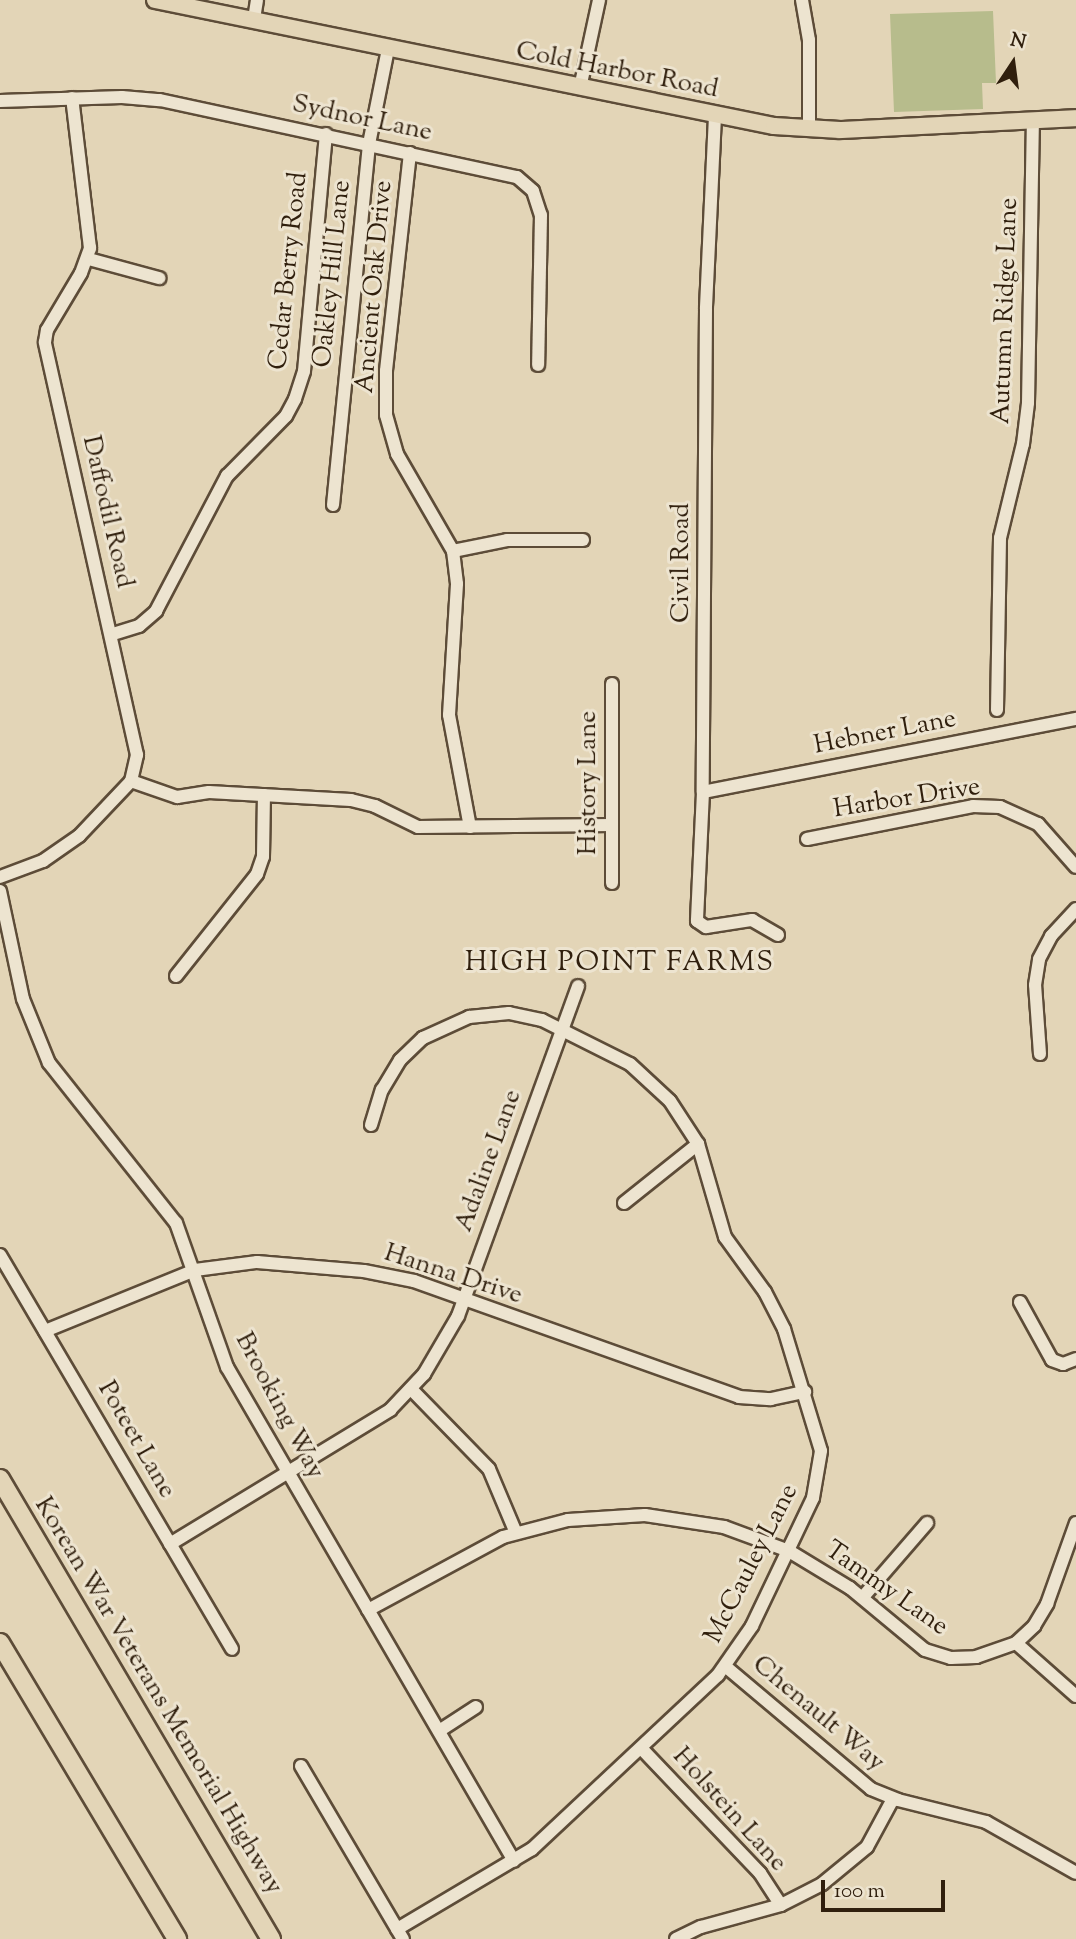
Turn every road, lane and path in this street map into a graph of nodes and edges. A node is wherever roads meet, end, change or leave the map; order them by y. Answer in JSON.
{"nodes":[{"id":1,"x":155,"y":0,"type":"edge"},
{"id":2,"x":257,"y":0,"type":"edge"},
{"id":3,"x":599,"y":0,"type":"edge"},
{"id":4,"x":802,"y":0,"type":"edge"},
{"id":5,"x":254,"y":19,"type":"junction"},
{"id":6,"x":388,"y":50,"type":"junction"},
{"id":7,"x":580,"y":89,"type":"junction"},
{"id":8,"x":72,"y":99,"type":"junction"},
{"id":9,"x":0,"y":101,"type":"edge"},
{"id":10,"x":715,"y":116,"type":"junction"},
{"id":11,"x":1076,"y":118,"type":"edge"},
{"id":12,"x":1032,"y":120,"type":"junction"},
{"id":13,"x":808,"y":130,"type":"junction"},
{"id":14,"x":326,"y":134,"type":"junction"},
{"id":15,"x":369,"y":144,"type":"junction"},
{"id":16,"x":410,"y":153,"type":"junction"},
{"id":17,"x":89,"y":259,"type":"junction"},
{"id":18,"x":159,"y":278,"type":"dead end"},
{"id":19,"x":538,"y":365,"type":"dead end"},
{"id":20,"x":333,"y":505,"type":"dead end"},
{"id":21,"x":583,"y":540,"type":"dead end"},
{"id":22,"x":453,"y":551,"type":"junction"},
{"id":23,"x":113,"y":635,"type":"junction"},
{"id":24,"x":612,"y":684,"type":"dead end"},
{"id":25,"x":997,"y":710,"type":"dead end"},
{"id":26,"x":1076,"y":719,"type":"edge"},
{"id":27,"x":131,"y":781,"type":"junction"},
{"id":28,"x":703,"y":792,"type":"junction"},
{"id":29,"x":264,"y":795,"type":"junction"},
{"id":30,"x":612,"y":825,"type":"junction"},
{"id":31,"x":470,"y":827,"type":"junction"},
{"id":32,"x":807,"y":839,"type":"dead end"},
{"id":33,"x":1076,"y":867,"type":"edge"},
{"id":34,"x":0,"y":877,"type":"edge"},
{"id":35,"x":612,"y":883,"type":"dead end"},
{"id":36,"x":0,"y":891,"type":"edge"},
{"id":37,"x":1076,"y":909,"type":"edge"},
{"id":38,"x":778,"y":935,"type":"dead end"},
{"id":39,"x":176,"y":976,"type":"dead end"},
{"id":40,"x":578,"y":986,"type":"dead end"},
{"id":41,"x":562,"y":1028,"type":"junction"},
{"id":42,"x":1041,"y":1054,"type":"dead end"},
{"id":43,"x":371,"y":1125,"type":"dead end"},
{"id":44,"x":698,"y":1144,"type":"junction"},
{"id":45,"x":624,"y":1203,"type":"dead end"},
{"id":46,"x":0,"y":1255,"type":"edge"},
{"id":47,"x":195,"y":1270,"type":"junction"},
{"id":48,"x":464,"y":1299,"type":"junction"},
{"id":49,"x":1020,"y":1302,"type":"dead end"},
{"id":50,"x":45,"y":1331,"type":"junction"},
{"id":51,"x":1076,"y":1359,"type":"edge"},
{"id":52,"x":412,"y":1390,"type":"junction"},
{"id":53,"x":805,"y":1392,"type":"junction"},
{"id":54,"x":288,"y":1472,"type":"junction"},
{"id":55,"x":0,"y":1479,"type":"edge"},
{"id":56,"x":927,"y":1523,"type":"dead end"},
{"id":57,"x":1076,"y":1525,"type":"edge"},
{"id":58,"x":516,"y":1534,"type":"junction"},
{"id":59,"x":170,"y":1544,"type":"junction"},
{"id":60,"x":789,"y":1551,"type":"junction"},
{"id":61,"x":863,"y":1597,"type":"junction"},
{"id":62,"x":368,"y":1611,"type":"junction"},
{"id":63,"x":0,"y":1643,"type":"edge"},
{"id":64,"x":1016,"y":1643,"type":"junction"},
{"id":65,"x":232,"y":1649,"type":"dead end"},
{"id":66,"x":725,"y":1666,"type":"junction"},
{"id":67,"x":1076,"y":1696,"type":"edge"},
{"id":68,"x":476,"y":1707,"type":"dead end"},
{"id":69,"x":439,"y":1731,"type":"junction"},
{"id":70,"x":641,"y":1748,"type":"junction"},
{"id":71,"x":301,"y":1766,"type":"dead end"},
{"id":72,"x":893,"y":1799,"type":"junction"},
{"id":73,"x":514,"y":1861,"type":"junction"},
{"id":74,"x":1076,"y":1873,"type":"edge"},
{"id":75,"x":781,"y":1905,"type":"junction"},
{"id":76,"x":704,"y":1933,"type":"edge"},
{"id":77,"x":400,"y":1934,"type":"edge"},
{"id":78,"x":177,"y":1939,"type":"edge"},
{"id":79,"x":271,"y":1939,"type":"edge"},
{"id":80,"x":676,"y":1939,"type":"edge"}],
"edges":[{"from":1,"to":5,"type":"main road","name":"Cold Harbor Road"},
{"from":2,"to":5,"type":"street"},
{"from":3,"to":7,"type":"street"},
{"from":4,"to":13,"type":"street"},
{"from":5,"to":6,"type":"main road","name":"Cold Harbor Road"},
{"from":6,"to":7,"type":"main road","name":"Cold Harbor Road"},
{"from":6,"to":15,"type":"street","name":"Oakley Hill Lane"},
{"from":7,"to":10,"type":"main road","name":"Cold Harbor Road"},
{"from":8,"to":9,"type":"street","name":"Sydnor Lane"},
{"from":8,"to":14,"type":"street","name":"Sydnor Lane"},
{"from":8,"to":17,"type":"street"},
{"from":10,"to":13,"type":"main road","name":"Cold Harbor Road"},
{"from":10,"to":28,"type":"street","name":"Civil Road"},
{"from":11,"to":12,"type":"main road","name":"Cold Harbor Road"},
{"from":12,"to":13,"type":"main road","name":"Cold Harbor Road"},
{"from":12,"to":25,"type":"street","name":"Autumn Ridge Lane"},
{"from":14,"to":15,"type":"street","name":"Sydnor Lane"},
{"from":14,"to":23,"type":"street","name":"Cedar Berry Road"},
{"from":15,"to":16,"type":"street","name":"Sydnor Lane"},
{"from":15,"to":20,"type":"street","name":"Oakley Hill Lane"},
{"from":16,"to":19,"type":"street","name":"Sydnor Lane"},
{"from":16,"to":22,"type":"street","name":"Ancient Oak Drive"},
{"from":17,"to":18,"type":"street"},
{"from":17,"to":23,"type":"street","name":"Daffodil Road"},
{"from":21,"to":22,"type":"street"},
{"from":22,"to":31,"type":"street","name":"Ancient Oak Drive"},
{"from":23,"to":27,"type":"street","name":"Daffodil Road"},
{"from":24,"to":30,"type":"street","name":"History Lane"},
{"from":26,"to":28,"type":"street","name":"Hebner Lane"},
{"from":27,"to":29,"type":"street"},
{"from":27,"to":34,"type":"street"},
{"from":28,"to":38,"type":"street","name":"Civil Road"},
{"from":29,"to":31,"type":"street"},
{"from":29,"to":39,"type":"street"},
{"from":30,"to":31,"type":"street"},
{"from":30,"to":35,"type":"street","name":"History Lane"},
{"from":32,"to":33,"type":"street","name":"Harbor Drive"},
{"from":36,"to":47,"type":"street","name":"Brooking Way"},
{"from":37,"to":42,"type":"street"},
{"from":40,"to":41,"type":"street","name":"Adaline Lane"},
{"from":41,"to":43,"type":"street","name":"McCauley Lane"},
{"from":41,"to":44,"type":"street","name":"McCauley Lane"},
{"from":41,"to":48,"type":"street","name":"Adaline Lane"},
{"from":44,"to":45,"type":"street"},
{"from":44,"to":53,"type":"street","name":"McCauley Lane"},
{"from":46,"to":50,"type":"street","name":"Poteet Lane"},
{"from":47,"to":48,"type":"street","name":"Hanna Drive"},
{"from":47,"to":50,"type":"street","name":"Hanna Drive"},
{"from":47,"to":54,"type":"street","name":"Brooking Way"},
{"from":48,"to":52,"type":"street","name":"Adaline Lane"},
{"from":48,"to":53,"type":"street","name":"Hanna Drive"},
{"from":49,"to":51,"type":"street"},
{"from":50,"to":59,"type":"street","name":"Poteet Lane"},
{"from":52,"to":54,"type":"street","name":"Adaline Lane"},
{"from":52,"to":58,"type":"street"},
{"from":53,"to":60,"type":"street","name":"McCauley Lane"},
{"from":54,"to":59,"type":"street","name":"Adaline Lane"},
{"from":54,"to":62,"type":"street","name":"Brooking Way"},
{"from":55,"to":79,"type":"highway","name":"Korean War Veterans Memorial Highway"},
{"from":56,"to":61,"type":"street"},
{"from":57,"to":64,"type":"street","name":"Tammy Lane"},
{"from":58,"to":60,"type":"street","name":"Tammy Lane"},
{"from":58,"to":62,"type":"street","name":"Tammy Lane"},
{"from":59,"to":65,"type":"street","name":"Poteet Lane"},
{"from":60,"to":61,"type":"street","name":"Tammy Lane"},
{"from":60,"to":66,"type":"street","name":"McCauley Lane"},
{"from":61,"to":64,"type":"street","name":"Tammy Lane"},
{"from":62,"to":69,"type":"street","name":"Brooking Way"},
{"from":63,"to":78,"type":"highway"},
{"from":64,"to":67,"type":"street"},
{"from":66,"to":70,"type":"street","name":"McCauley Lane"},
{"from":66,"to":72,"type":"street","name":"Chenault Way"},
{"from":68,"to":69,"type":"street"},
{"from":69,"to":73,"type":"street","name":"Brooking Way"},
{"from":70,"to":73,"type":"street","name":"McCauley Lane"},
{"from":70,"to":75,"type":"street","name":"Holstein Lane"},
{"from":71,"to":77,"type":"street"},
{"from":72,"to":74,"type":"street","name":"Chenault Way"},
{"from":72,"to":75,"type":"street"},
{"from":73,"to":77,"type":"street","name":"McCauley Lane"},
{"from":75,"to":76,"type":"street"},
{"from":76,"to":80,"type":"street"}]}
